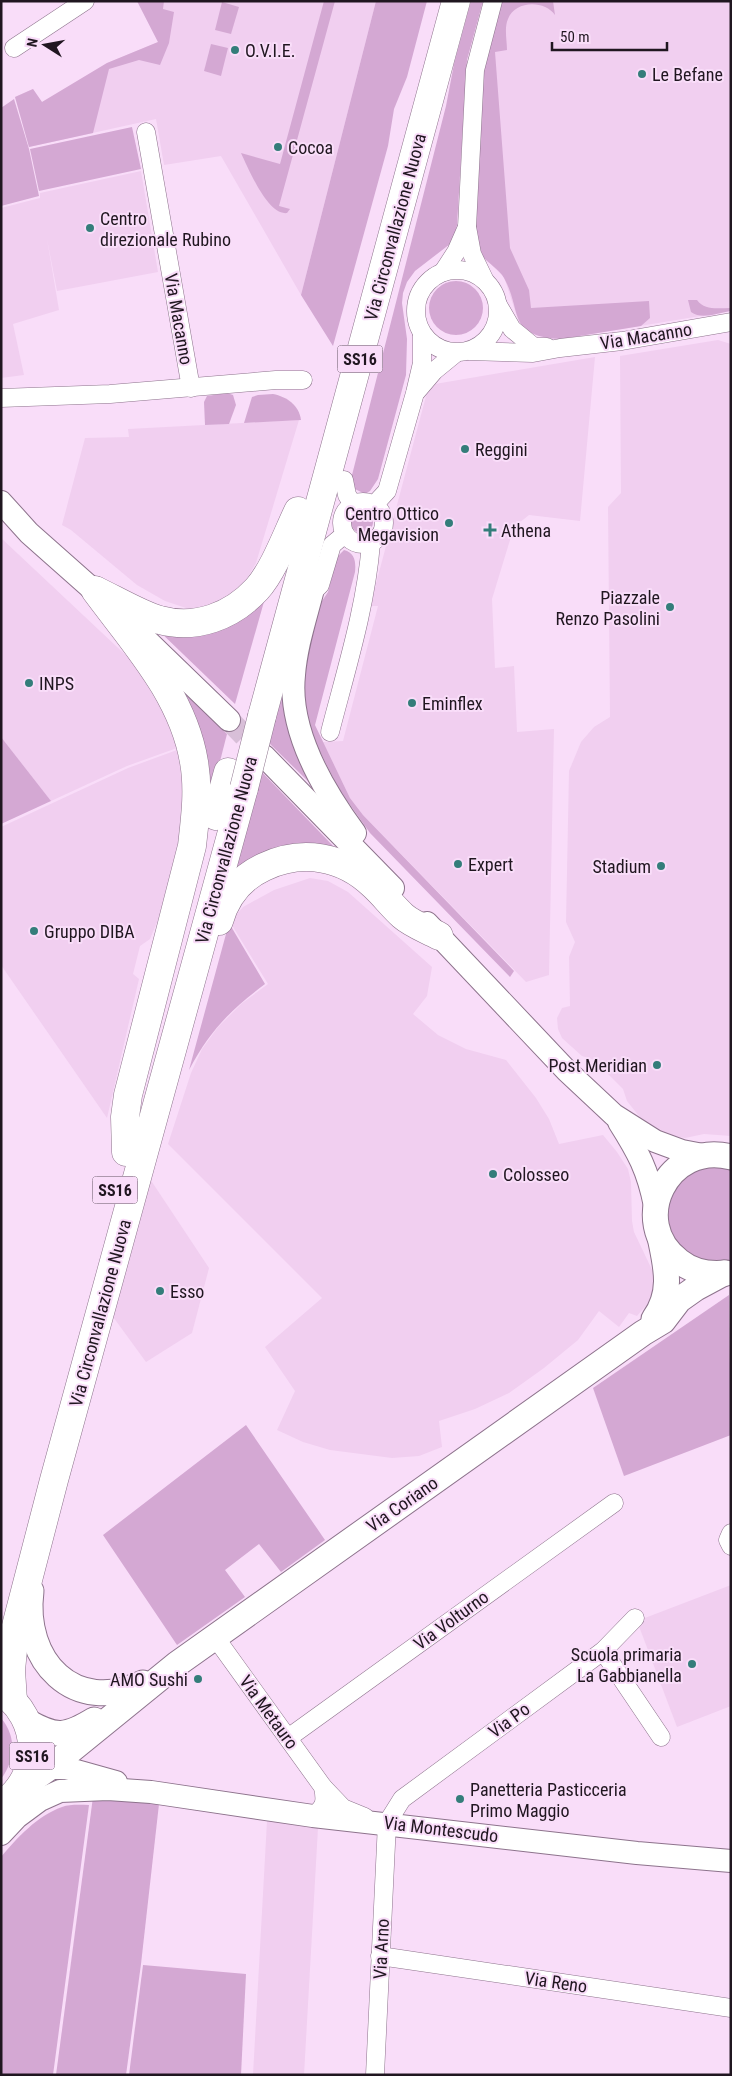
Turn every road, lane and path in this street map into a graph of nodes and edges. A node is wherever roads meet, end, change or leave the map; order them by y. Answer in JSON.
{"nodes":[{"id":1,"x":85,"y":1,"type":"edge"},
{"id":2,"x":437,"y":1,"type":"edge"},
{"id":3,"x":456,"y":1,"type":"edge"},
{"id":4,"x":493,"y":1,"type":"edge"},
{"id":5,"x":14,"y":48,"type":"dead end"},
{"id":6,"x":422,"y":129,"type":"junction"},
{"id":7,"x":146,"y":132,"type":"dead end"},
{"id":8,"x":466,"y":227,"type":"junction"},
{"id":9,"x":443,"y":272,"type":"junction"},
{"id":10,"x":484,"y":279,"type":"junction"},
{"id":11,"x":498,"y":305,"type":"junction"},
{"id":12,"x":731,"y":322,"type":"edge"},
{"id":13,"x":422,"y":334,"type":"junction"},
{"id":14,"x":560,"y":348,"type":"junction"},
{"id":15,"x":463,"y":352,"type":"junction"},
{"id":16,"x":303,"y":380,"type":"dead end"},
{"id":17,"x":192,"y":388,"type":"junction"},
{"id":18,"x":415,"y":393,"type":"junction"},
{"id":19,"x":1,"y":398,"type":"edge"},
{"id":20,"x":349,"y":493,"type":"junction"},
{"id":21,"x":1,"y":502,"type":"edge"},
{"id":22,"x":374,"y":505,"type":"junction"},
{"id":23,"x":298,"y":511,"type":"junction"},
{"id":24,"x":1,"y":515,"type":"edge"},
{"id":25,"x":29,"y":533,"type":"junction"},
{"id":26,"x":345,"y":534,"type":"junction"},
{"id":27,"x":371,"y":543,"type":"junction"},
{"id":28,"x":95,"y":590,"type":"junction"},
{"id":29,"x":312,"y":593,"type":"junction"},
{"id":30,"x":246,"y":714,"type":"junction"},
{"id":31,"x":330,"y":732,"type":"dead end"},
{"id":32,"x":264,"y":756,"type":"tunnel mouth"},
{"id":33,"x":402,"y":896,"type":"junction"},
{"id":34,"x":439,"y":936,"type":"junction"},
{"id":35,"x":614,"y":1115,"type":"junction"},
{"id":36,"x":137,"y":1145,"type":"junction"},
{"id":37,"x":703,"y":1155,"type":"junction"},
{"id":38,"x":731,"y":1157,"type":"edge"},
{"id":39,"x":655,"y":1206,"type":"junction"},
{"id":40,"x":660,"y":1240,"type":"junction"},
{"id":41,"x":727,"y":1272,"type":"edge"},
{"id":42,"x":643,"y":1333,"type":"junction"},
{"id":43,"x":614,"y":1503,"type":"dead end"},
{"id":44,"x":731,"y":1533,"type":"edge"},
{"id":45,"x":39,"y":1536,"type":"junction"},
{"id":46,"x":731,"y":1546,"type":"edge"},
{"id":47,"x":1,"y":1609,"type":"edge"},
{"id":48,"x":634,"y":1618,"type":"dead end"},
{"id":49,"x":215,"y":1637,"type":"junction"},
{"id":50,"x":603,"y":1651,"type":"junction"},
{"id":51,"x":162,"y":1676,"type":"junction"},
{"id":52,"x":139,"y":1693,"type":"junction"},
{"id":53,"x":14,"y":1705,"type":"edge"},
{"id":54,"x":661,"y":1737,"type":"dead end"},
{"id":55,"x":288,"y":1738,"type":"junction"},
{"id":56,"x":49,"y":1768,"type":"junction"},
{"id":57,"x":323,"y":1787,"type":"junction"},
{"id":58,"x":151,"y":1792,"type":"junction"},
{"id":59,"x":10,"y":1797,"type":"edge"},
{"id":60,"x":312,"y":1816,"type":"junction"},
{"id":61,"x":387,"y":1823,"type":"junction"},
{"id":62,"x":1,"y":1834,"type":"edge"},
{"id":63,"x":731,"y":1861,"type":"edge"},
{"id":64,"x":380,"y":1956,"type":"junction"},
{"id":65,"x":731,"y":2008,"type":"edge"},
{"id":66,"x":375,"y":2075,"type":"edge"}],
"edges":[{"from":1,"to":5,"type":"street"},
{"from":2,"to":23,"type":"main road","name":"Via Circonvallazione Nuova","number":"SS16"},
{"from":3,"to":6,"type":"main road","name":"Via Circonvallazione Nuova","number":"SS16"},
{"from":4,"to":8,"type":"street"},
{"from":6,"to":20,"type":"main road"},
{"from":6,"to":30,"type":"main road","name":"Via Circonvallazione Nuova","number":"SS16"},
{"from":7,"to":17,"type":"street","name":"Via Macanno"},
{"from":8,"to":9,"type":"street"},
{"from":8,"to":10,"type":"street","name":"Via Macanno"},
{"from":9,"to":10,"type":"street"},
{"from":9,"to":13,"type":"street"},
{"from":10,"to":11,"type":"street","name":"Via Macanno"},
{"from":11,"to":14,"type":"street","name":"Via Macanno"},
{"from":11,"to":15,"type":"street"},
{"from":12,"to":14,"type":"street","name":"Via Macanno"},
{"from":13,"to":15,"type":"street","name":"Via Macanno"},
{"from":13,"to":18,"type":"street"},
{"from":14,"to":15,"type":"street","name":"Via Macanno"},
{"from":15,"to":18,"type":"street"},
{"from":16,"to":17,"type":"street","name":"Via Macanno"},
{"from":17,"to":19,"type":"street","name":"Via Macanno"},
{"from":18,"to":22,"type":"street"},
{"from":20,"to":22,"type":"street"},
{"from":20,"to":26,"type":"street"},
{"from":20,"to":29,"type":"main road"},
{"from":21,"to":25,"type":"street"},
{"from":22,"to":27,"type":"street"},
{"from":23,"to":28,"type":"main road"},
{"from":23,"to":30,"type":"main road","name":"Via Circonvallazione Nuova","number":"SS16"},
{"from":24,"to":25,"type":"street"},
{"from":25,"to":28,"type":"street"},
{"from":26,"to":27,"type":"street"},
{"from":26,"to":29,"type":"street"},
{"from":27,"to":31,"type":"street"},
{"from":28,"to":30,"type":"street"},
{"from":28,"to":36,"type":"main road"},
{"from":29,"to":33,"type":"street"},
{"from":30,"to":36,"type":"main road","name":"Via Circonvallazione Nuova","number":"SS16","bridge":true},
{"from":32,"to":33,"type":"street"},
{"from":33,"to":34,"type":"street"},
{"from":34,"to":35,"type":"street"},
{"from":34,"to":36,"type":"main road"},
{"from":35,"to":37,"type":"street"},
{"from":35,"to":39,"type":"street"},
{"from":36,"to":45,"type":"main road","name":"Via Circonvallazione Nuova","number":"SS16"},
{"from":36,"to":47,"type":"main road","name":"Via Circonvallazione Nuova","number":"SS16"},
{"from":37,"to":38,"type":"main road"},
{"from":37,"to":39,"type":"main road"},
{"from":39,"to":40,"type":"main road","name":"Via Coriano"},
{"from":40,"to":41,"type":"main road"},
{"from":40,"to":42,"type":"main road","name":"Via Coriano"},
{"from":41,"to":42,"type":"main road","name":"Via Coriano"},
{"from":42,"to":49,"type":"main road","name":"Via Coriano"},
{"from":43,"to":55,"type":"street","name":"Via Volturno"},
{"from":44,"to":46,"type":"street"},
{"from":45,"to":51,"type":"main road","name":"Via Coriano"},
{"from":45,"to":53,"type":"main road","name":"Via Circonvallazione Nuova","number":"SS16"},
{"from":48,"to":50,"type":"street","name":"Via Po"},
{"from":49,"to":51,"type":"main road","name":"Via Coriano"},
{"from":49,"to":55,"type":"street","name":"Via Metauro"},
{"from":50,"to":54,"type":"street"},
{"from":50,"to":61,"type":"street","name":"Via Po"},
{"from":51,"to":52,"type":"main road","name":"Via Coriano"},
{"from":52,"to":53,"type":"main road","name":"Via Coriano"},
{"from":52,"to":56,"type":"main road","name":"Via Coriano"},
{"from":53,"to":59,"type":"main road","name":"Via Circonvallazione Nuova","number":"SS16"},
{"from":55,"to":57,"type":"street","name":"Via Metauro"},
{"from":56,"to":58,"type":"street","name":"Via Montescudo"},
{"from":56,"to":59,"type":"main road","name":"Via Coriano"},
{"from":57,"to":60,"type":"street"},
{"from":57,"to":61,"type":"street","name":"Via Metauro"},
{"from":58,"to":60,"type":"street","name":"Via Montescudo"},
{"from":58,"to":62,"type":"street","name":"Via Montescudo"},
{"from":60,"to":61,"type":"street","name":"Via Montescudo"},
{"from":61,"to":63,"type":"street","name":"Via Montescudo"},
{"from":61,"to":64,"type":"street","name":"Via Arno"},
{"from":64,"to":65,"type":"street","name":"Via Reno"},
{"from":64,"to":66,"type":"street","name":"Via Arno"}]}
